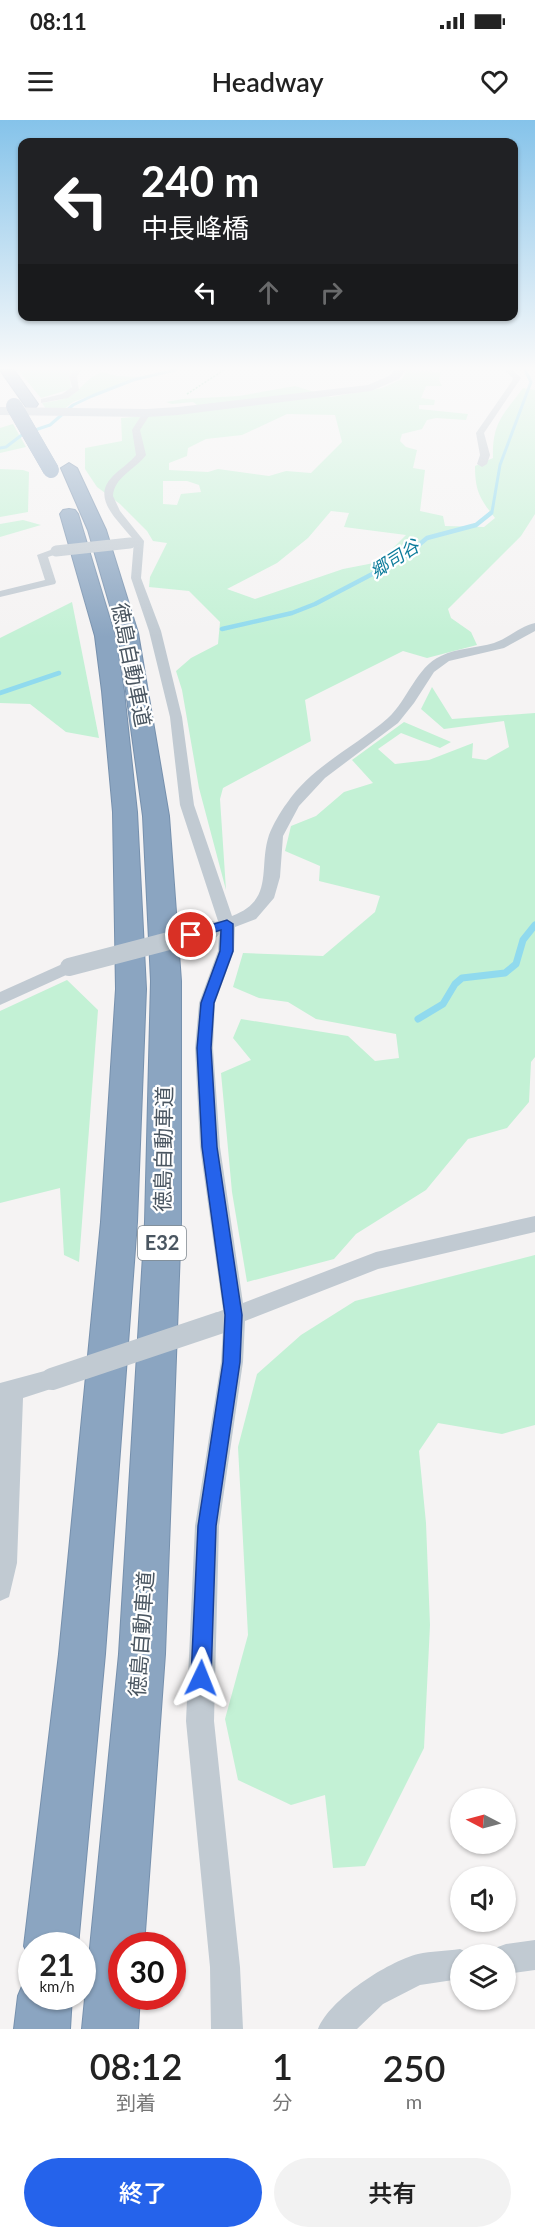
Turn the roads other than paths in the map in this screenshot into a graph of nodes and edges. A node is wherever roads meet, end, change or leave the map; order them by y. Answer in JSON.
{"nodes":[{"id":1,"x":57,"y":459,"type":"edge"},
{"id":2,"x":139,"y":459,"type":"edge"},
{"id":3,"x":484,"y":459,"type":"edge"},
{"id":4,"x":482,"y":464,"type":"dead end"},
{"id":5,"x":61,"y":465,"type":"junction"},
{"id":6,"x":134,"y":542,"type":"junction"},
{"id":7,"x":0,"y":594,"type":"edge"},
{"id":8,"x":535,"y":626,"type":"edge"},
{"id":9,"x":219,"y":927,"type":"junction"},
{"id":10,"x":0,"y":999,"type":"edge"},
{"id":11,"x":535,"y":1224,"type":"edge"},
{"id":12,"x":226,"y":1319,"type":"junction"},
{"id":13,"x":6,"y":1392,"type":"edge"},
{"id":14,"x":0,"y":1588,"type":"edge"},
{"id":15,"x":52,"y":1932,"type":"edge"},
{"id":16,"x":535,"y":1955,"type":"edge"},
{"id":17,"x":516,"y":1958,"type":"edge"},
{"id":18,"x":450,"y":1965,"type":"edge"},
{"id":19,"x":44,"y":2010,"type":"edge"},
{"id":20,"x":42,"y":2029,"type":"edge"},
{"id":21,"x":110,"y":2029,"type":"edge"},
{"id":22,"x":227,"y":2029,"type":"edge"},
{"id":23,"x":334,"y":2029,"type":"edge"}],
"edges":[{"from":1,"to":5,"type":"highway","name":"徳島自動車道","number":"E32","bridge":true},
{"from":2,"to":6,"type":"street"},
{"from":3,"to":4,"type":"street"},
{"from":5,"to":15,"type":"highway","name":"徳島自動車道","number":"E32"},
{"from":5,"to":21,"type":"highway","name":"徳島自動車道","number":"E32"},
{"from":6,"to":7,"type":"street","bridge":true},
{"from":6,"to":9,"type":"street"},
{"from":8,"to":9,"type":"street"},
{"from":9,"to":10,"type":"street","bridge":true},
{"from":9,"to":12,"type":"street"},
{"from":11,"to":12,"type":"street"},
{"from":12,"to":13,"type":"street","bridge":true},
{"from":12,"to":22,"type":"street"},
{"from":13,"to":14,"type":"street"},
{"from":16,"to":17,"type":"street"},
{"from":18,"to":23,"type":"street"},
{"from":19,"to":20,"type":"highway"}]}
